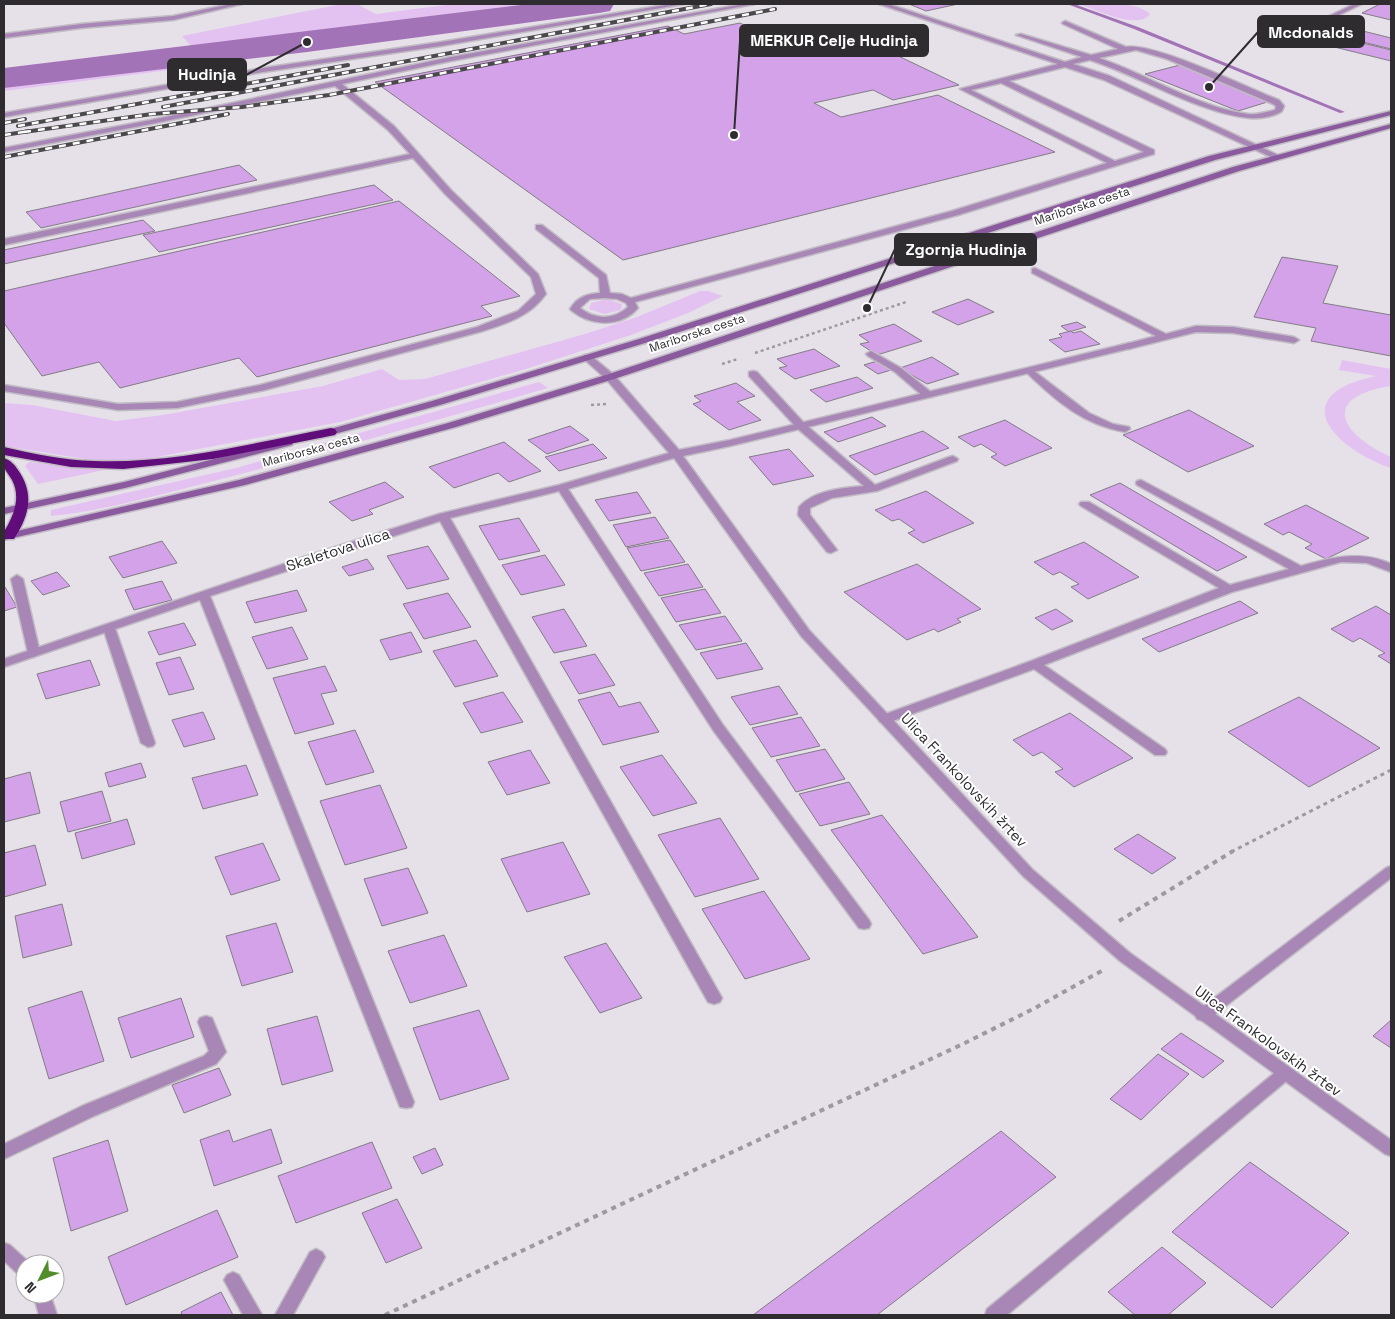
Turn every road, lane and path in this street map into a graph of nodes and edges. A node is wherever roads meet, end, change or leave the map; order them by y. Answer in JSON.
{"nodes":[{"id":1,"x":239,"y":4,"type":"edge"},
{"id":2,"x":681,"y":4,"type":"edge"},
{"id":3,"x":752,"y":4,"type":"edge"},
{"id":4,"x":882,"y":4,"type":"edge"},
{"id":5,"x":1359,"y":4,"type":"edge"},
{"id":6,"x":1065,"y":23,"type":"dead end"},
{"id":7,"x":1019,"y":35,"type":"dead end"},
{"id":8,"x":4,"y":36,"type":"edge"},
{"id":9,"x":1288,"y":37,"type":"dead end"},
{"id":10,"x":1129,"y":49,"type":"junction"},
{"id":11,"x":1089,"y":58,"type":"junction"},
{"id":12,"x":1064,"y":65,"type":"junction"},
{"id":13,"x":1003,"y":81,"type":"junction"},
{"id":14,"x":337,"y":84,"type":"junction"},
{"id":15,"x":1391,"y":113,"type":"edge"},
{"id":16,"x":4,"y":115,"type":"edge"},
{"id":17,"x":1391,"y":126,"type":"edge"},
{"id":18,"x":1255,"y":146,"type":"junction"},
{"id":19,"x":4,"y":150,"type":"edge"},
{"id":20,"x":414,"y":155,"type":"junction"},
{"id":21,"x":1276,"y":156,"type":"junction"},
{"id":22,"x":1115,"y":164,"type":"junction"},
{"id":23,"x":539,"y":227,"type":"dead end"},
{"id":24,"x":4,"y":242,"type":"edge"},
{"id":25,"x":1035,"y":271,"type":"dead end"},
{"id":26,"x":605,"y":295,"type":"junction"},
{"id":27,"x":630,"y":301,"type":"junction"},
{"id":28,"x":1165,"y":337,"type":"junction"},
{"id":29,"x":1294,"y":340,"type":"dead end"},
{"id":30,"x":871,"y":354,"type":"dead end"},
{"id":31,"x":587,"y":357,"type":"junction"},
{"id":32,"x":1030,"y":371,"type":"junction"},
{"id":33,"x":753,"y":374,"type":"dead end"},
{"id":34,"x":610,"y":377,"type":"junction"},
{"id":35,"x":4,"y":388,"type":"edge"},
{"id":36,"x":928,"y":395,"type":"junction"},
{"id":37,"x":801,"y":426,"type":"junction"},
{"id":38,"x":1125,"y":429,"type":"dead end"},
{"id":39,"x":331,"y":432,"type":"junction"},
{"id":40,"x":4,"y":452,"type":"edge"},
{"id":41,"x":676,"y":454,"type":"junction"},
{"id":42,"x":953,"y":459,"type":"dead end"},
{"id":43,"x":4,"y":462,"type":"edge"},
{"id":44,"x":1141,"y":483,"type":"dead end"},
{"id":45,"x":562,"y":487,"type":"junction"},
{"id":46,"x":873,"y":488,"type":"junction"},
{"id":47,"x":1085,"y":504,"type":"dead end"},
{"id":48,"x":22,"y":508,"type":"junction"},
{"id":49,"x":4,"y":512,"type":"edge"},
{"id":50,"x":443,"y":516,"type":"junction"},
{"id":51,"x":5,"y":536,"type":"edge"},
{"id":52,"x":830,"y":550,"type":"dead end"},
{"id":53,"x":1296,"y":569,"type":"junction"},
{"id":54,"x":1391,"y":569,"type":"edge"},
{"id":55,"x":17,"y":579,"type":"dead end"},
{"id":56,"x":1228,"y":589,"type":"junction"},
{"id":57,"x":204,"y":595,"type":"junction"},
{"id":58,"x":109,"y":628,"type":"junction"},
{"id":59,"x":34,"y":653,"type":"junction"},
{"id":60,"x":4,"y":663,"type":"edge"},
{"id":61,"x":1035,"y":664,"type":"junction"},
{"id":62,"x":885,"y":719,"type":"junction"},
{"id":63,"x":148,"y":743,"type":"dead end"},
{"id":64,"x":1160,"y":752,"type":"dead end"},
{"id":65,"x":1391,"y":770,"type":"edge"},
{"id":66,"x":1391,"y":871,"type":"edge"},
{"id":67,"x":864,"y":924,"type":"dead end"},
{"id":68,"x":1097,"y":934,"type":"junction"},
{"id":69,"x":1125,"y":957,"type":"junction"},
{"id":70,"x":714,"y":998,"type":"dead end"},
{"id":71,"x":1203,"y":1015,"type":"junction"},
{"id":72,"x":206,"y":1022,"type":"dead end"},
{"id":73,"x":1284,"y":1074,"type":"junction"},
{"id":74,"x":406,"y":1102,"type":"dead end"},
{"id":75,"x":1391,"y":1149,"type":"edge"},
{"id":76,"x":4,"y":1152,"type":"edge"},
{"id":77,"x":4,"y":1250,"type":"edge"},
{"id":78,"x":316,"y":1257,"type":"dead end"},
{"id":79,"x":15,"y":1260,"type":"edge"},
{"id":80,"x":233,"y":1280,"type":"dead end"},
{"id":81,"x":253,"y":1315,"type":"edge"},
{"id":82,"x":284,"y":1315,"type":"edge"},
{"id":83,"x":385,"y":1315,"type":"edge"},
{"id":84,"x":994,"y":1315,"type":"edge"}],
"edges":[{"from":1,"to":8,"type":"street"},
{"from":2,"to":16,"type":"street"},
{"from":3,"to":14,"type":"street"},
{"from":4,"to":12,"type":"street"},
{"from":5,"to":9,"type":"street"},
{"from":6,"to":10,"type":"street"},
{"from":7,"to":11,"type":"street"},
{"from":10,"to":11,"type":"street"},
{"from":10,"to":11,"type":"street"},
{"from":11,"to":12,"type":"street"},
{"from":12,"to":13,"type":"street"},
{"from":12,"to":18,"type":"street"},
{"from":13,"to":22,"type":"street"},
{"from":13,"to":22,"type":"street"},
{"from":14,"to":19,"type":"street"},
{"from":14,"to":20,"type":"street"},
{"from":15,"to":18,"type":"main road","name":"Mariborska cesta"},
{"from":17,"to":21,"type":"main road","name":"Mariborska cesta"},
{"from":18,"to":21,"type":"street"},
{"from":18,"to":31,"type":"main road","name":"Mariborska cesta"},
{"from":20,"to":24,"type":"street"},
{"from":20,"to":35,"type":"street"},
{"from":21,"to":34,"type":"main road","name":"Mariborska cesta"},
{"from":22,"to":27,"type":"street"},
{"from":23,"to":26,"type":"street"},
{"from":25,"to":28,"type":"street"},
{"from":26,"to":27,"type":"street"},
{"from":26,"to":27,"type":"street"},
{"from":28,"to":29,"type":"street","name":"Skaletova ulica"},
{"from":28,"to":32,"type":"street","name":"Skaletova ulica"},
{"from":30,"to":36,"type":"street"},
{"from":31,"to":34,"type":"street","name":"Ulica Frankolovskih žrtev"},
{"from":31,"to":39,"type":"main road","name":"Mariborska cesta"},
{"from":32,"to":36,"type":"street","name":"Skaletova ulica"},
{"from":32,"to":38,"type":"street"},
{"from":33,"to":37,"type":"street"},
{"from":34,"to":41,"type":"street","name":"Ulica Frankolovskih žrtev"},
{"from":34,"to":51,"type":"main road","name":"Mariborska cesta"},
{"from":36,"to":37,"type":"street","name":"Skaletova ulica"},
{"from":37,"to":41,"type":"street","name":"Skaletova ulica"},
{"from":37,"to":46,"type":"street"},
{"from":39,"to":40,"type":"highway"},
{"from":39,"to":48,"type":"main road","name":"Mariborska cesta"},
{"from":41,"to":45,"type":"street","name":"Skaletova ulica"},
{"from":41,"to":62,"type":"street","name":"Ulica Frankolovskih žrtev"},
{"from":42,"to":46,"type":"street"},
{"from":43,"to":48,"type":"highway"},
{"from":44,"to":53,"type":"street"},
{"from":45,"to":50,"type":"street","name":"Skaletova ulica"},
{"from":45,"to":67,"type":"street"},
{"from":46,"to":52,"type":"street"},
{"from":47,"to":56,"type":"street"},
{"from":48,"to":49,"type":"main road","name":"Mariborska cesta"},
{"from":48,"to":51,"type":"highway"},
{"from":50,"to":57,"type":"street","name":"Skaletova ulica"},
{"from":50,"to":70,"type":"street"},
{"from":53,"to":54,"type":"street"},
{"from":53,"to":56,"type":"street"},
{"from":55,"to":59,"type":"street"},
{"from":56,"to":61,"type":"street"},
{"from":57,"to":58,"type":"street","name":"Skaletova ulica"},
{"from":57,"to":74,"type":"street"},
{"from":58,"to":59,"type":"street","name":"Skaletova ulica"},
{"from":58,"to":63,"type":"street"},
{"from":59,"to":60,"type":"street","name":"Skaletova ulica"},
{"from":61,"to":62,"type":"street"},
{"from":61,"to":64,"type":"street"},
{"from":62,"to":68,"type":"street","name":"Ulica Frankolovskih žrtev"},
{"from":65,"to":68,"type":"path"},
{"from":66,"to":71,"type":"street"},
{"from":68,"to":69,"type":"street","name":"Ulica Frankolovskih žrtev"},
{"from":69,"to":71,"type":"street","name":"Ulica Frankolovskih žrtev"},
{"from":69,"to":83,"type":"path"},
{"from":71,"to":73,"type":"street","name":"Ulica Frankolovskih žrtev"},
{"from":72,"to":76,"type":"street"},
{"from":73,"to":75,"type":"street","name":"Ulica Frankolovskih žrtev"},
{"from":73,"to":84,"type":"street"},
{"from":77,"to":79,"type":"street"},
{"from":78,"to":82,"type":"street"},
{"from":80,"to":81,"type":"street"}]}
